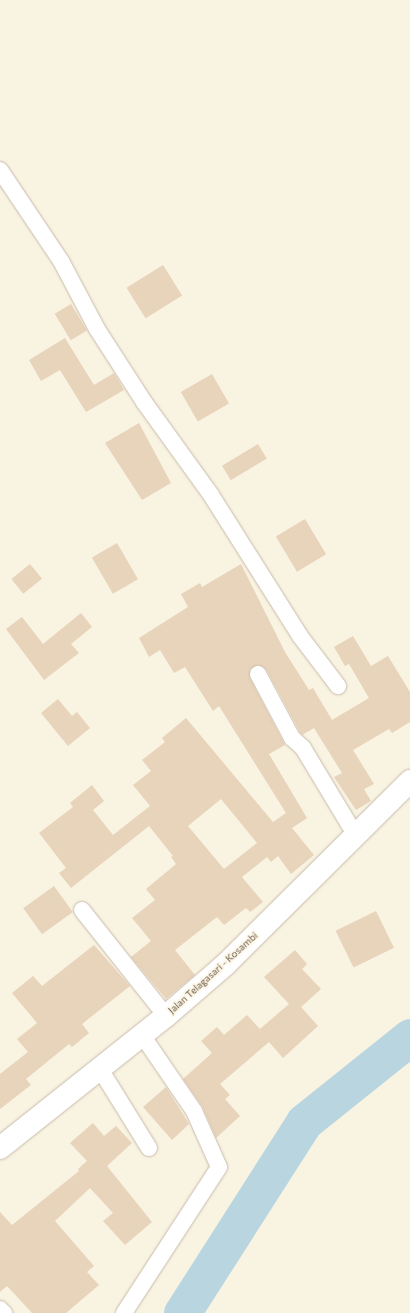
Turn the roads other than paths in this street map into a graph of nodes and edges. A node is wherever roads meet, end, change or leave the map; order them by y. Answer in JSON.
{"nodes":[{"id":1,"x":0,"y":170,"type":"edge"},
{"id":2,"x":258,"y":674,"type":"dead end"},
{"id":3,"x":338,"y":686,"type":"dead end"},
{"id":4,"x":410,"y":781,"type":"edge"},
{"id":5,"x":356,"y":836,"type":"junction"},
{"id":6,"x":82,"y":910,"type":"dead end"},
{"id":7,"x":166,"y":1016,"type":"junction"},
{"id":8,"x":142,"y":1035,"type":"junction"},
{"id":9,"x":100,"y":1069,"type":"junction"},
{"id":10,"x":0,"y":1148,"type":"edge"},
{"id":11,"x":149,"y":1148,"type":"dead end"},
{"id":12,"x":0,"y":1309,"type":"edge"},
{"id":13,"x":4,"y":1313,"type":"edge"},
{"id":14,"x":124,"y":1313,"type":"edge"}],
"edges":[{"from":1,"to":3,"type":"street"},
{"from":2,"to":5,"type":"street"},
{"from":4,"to":5,"type":"main road","name":"Jalan Telagasari - Kosambi"},
{"from":5,"to":7,"type":"main road","name":"Jalan Telagasari - Kosambi"},
{"from":6,"to":7,"type":"street"},
{"from":7,"to":8,"type":"main road","name":"Jalan Telagasari - Kosambi"},
{"from":8,"to":9,"type":"main road","name":"Jalan Telagasari - Kosambi"},
{"from":8,"to":14,"type":"street"},
{"from":9,"to":10,"type":"main road","name":"Jalan Telagasari - Kosambi"},
{"from":9,"to":11,"type":"street"},
{"from":12,"to":13,"type":"street"}]}
